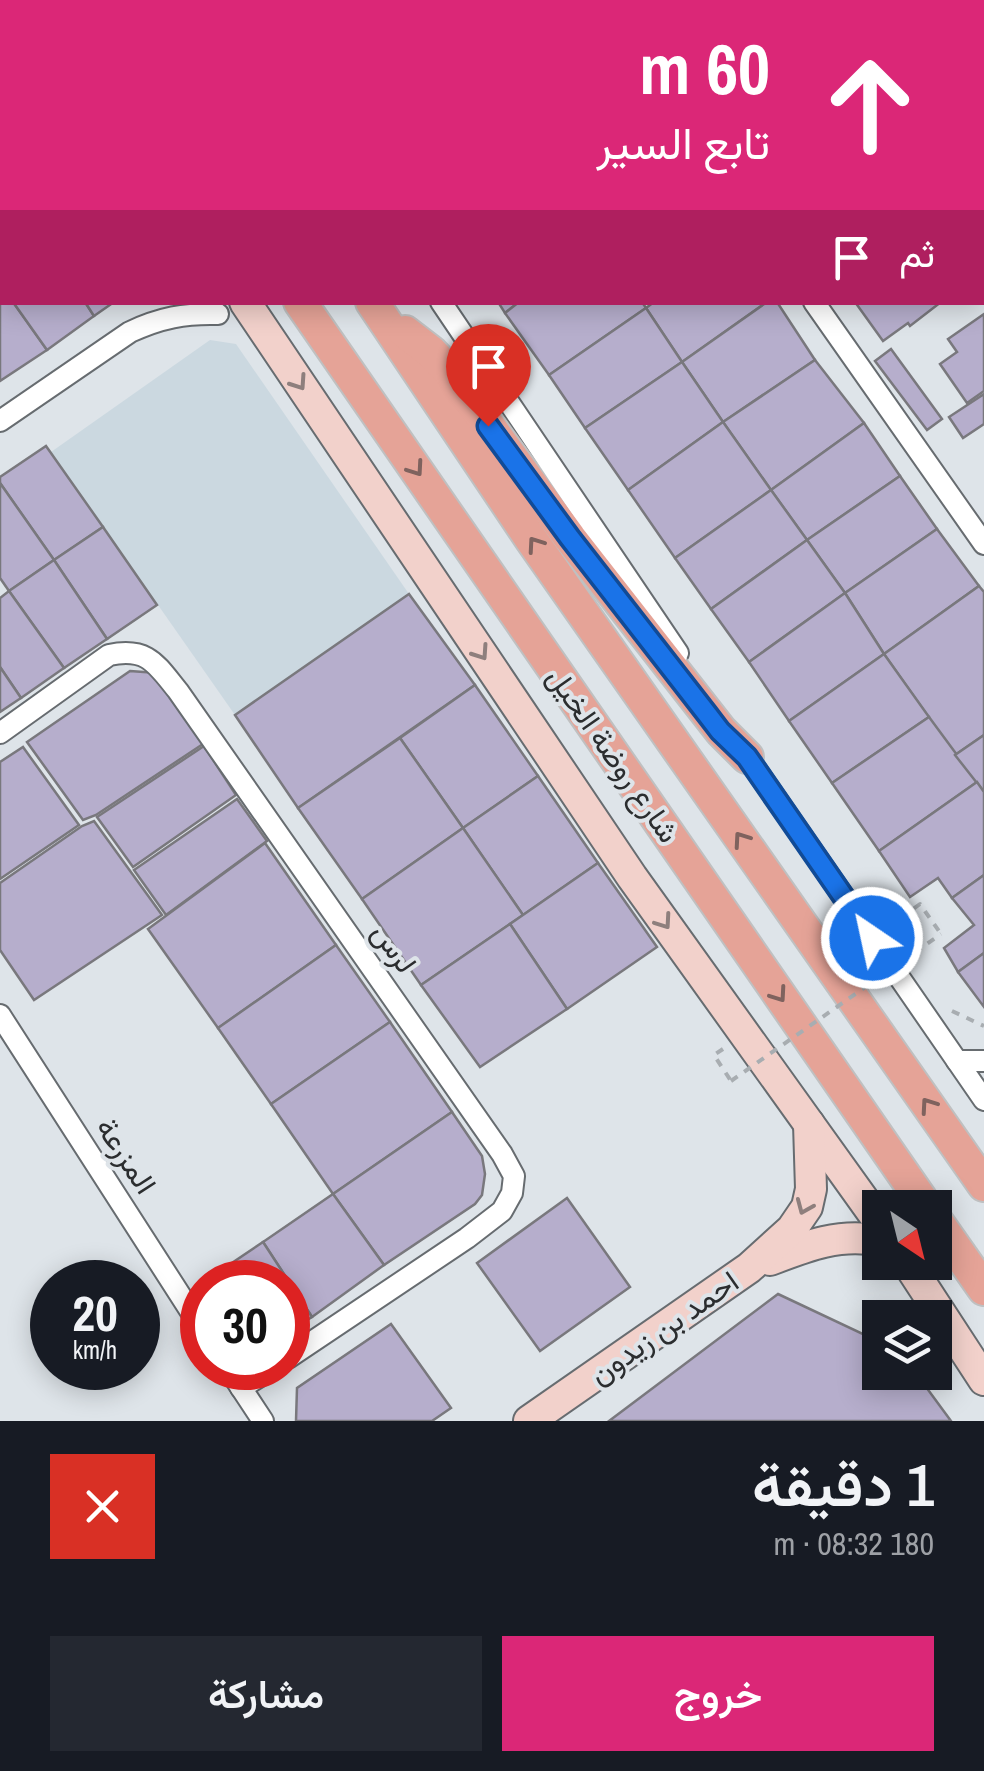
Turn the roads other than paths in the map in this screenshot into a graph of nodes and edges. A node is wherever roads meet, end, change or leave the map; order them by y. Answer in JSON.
{"nodes":[{"id":1,"x":153,"y":305,"type":"edge"},
{"id":2,"x":302,"y":305,"type":"edge"},
{"id":3,"x":443,"y":305,"type":"edge"},
{"id":4,"x":816,"y":305,"type":"edge"},
{"id":5,"x":377,"y":309,"type":"edge"},
{"id":6,"x":232,"y":311,"type":"edge"},
{"id":7,"x":130,"y":332,"type":"junction"},
{"id":8,"x":0,"y":421,"type":"edge"},
{"id":9,"x":984,"y":544,"type":"edge"},
{"id":10,"x":0,"y":732,"type":"edge"},
{"id":11,"x":747,"y":757,"type":"junction"},
{"id":12,"x":0,"y":1015,"type":"edge"},
{"id":13,"x":957,"y":1061,"type":"junction"},
{"id":14,"x":984,"y":1061,"type":"edge"},
{"id":15,"x":984,"y":1100,"type":"edge"},
{"id":16,"x":810,"y":1124,"type":"junction"},
{"id":17,"x":984,"y":1184,"type":"edge"},
{"id":18,"x":915,"y":1190,"type":"edge"},
{"id":19,"x":862,"y":1198,"type":"edge"},
{"id":20,"x":862,"y":1238,"type":"edge"},
{"id":21,"x":952,"y":1243,"type":"edge"},
{"id":22,"x":749,"y":1268,"type":"junction"},
{"id":23,"x":919,"y":1280,"type":"edge"},
{"id":24,"x":984,"y":1289,"type":"edge"},
{"id":25,"x":180,"y":1295,"type":"edge"},
{"id":26,"x":310,"y":1343,"type":"edge"},
{"id":27,"x":984,"y":1380,"type":"edge"},
{"id":28,"x":242,"y":1390,"type":"edge"},
{"id":29,"x":263,"y":1421,"type":"edge"},
{"id":30,"x":529,"y":1421,"type":"edge"}],
"edges":[{"from":1,"to":7,"type":"street"},
{"from":2,"to":18,"type":"main road","name":"شارع روضة الخيل","one_way":true},
{"from":3,"to":11,"type":"street"},
{"from":4,"to":9,"type":"street"},
{"from":5,"to":11,"type":"main road"},
{"from":17,"to":5,"type":"main road","name":"شارع روضة الخيل","one_way":true},
{"from":6,"to":7,"type":"street"},
{"from":6,"to":16,"type":"street","name":"شارع روضة الخيل","one_way":true},
{"from":7,"to":8,"type":"street"},
{"from":10,"to":26,"type":"street","name":"لرس"},
{"from":11,"to":13,"type":"street"},
{"from":12,"to":25,"type":"street","name":"المزرعة"},
{"from":13,"to":14,"type":"street"},
{"from":13,"to":15,"type":"street"},
{"from":16,"to":19,"type":"street","name":"شارع روضة الخيل"},
{"from":16,"to":22,"type":"street","name":"احمد بن زيدون","one_way":true},
{"from":20,"to":22,"type":"street","name":"احمد بن زيدون"},
{"from":21,"to":24,"type":"main road"},
{"from":22,"to":30,"type":"street","name":"احمد بن زيدون"},
{"from":23,"to":27,"type":"street"},
{"from":28,"to":29,"type":"street"}]}
